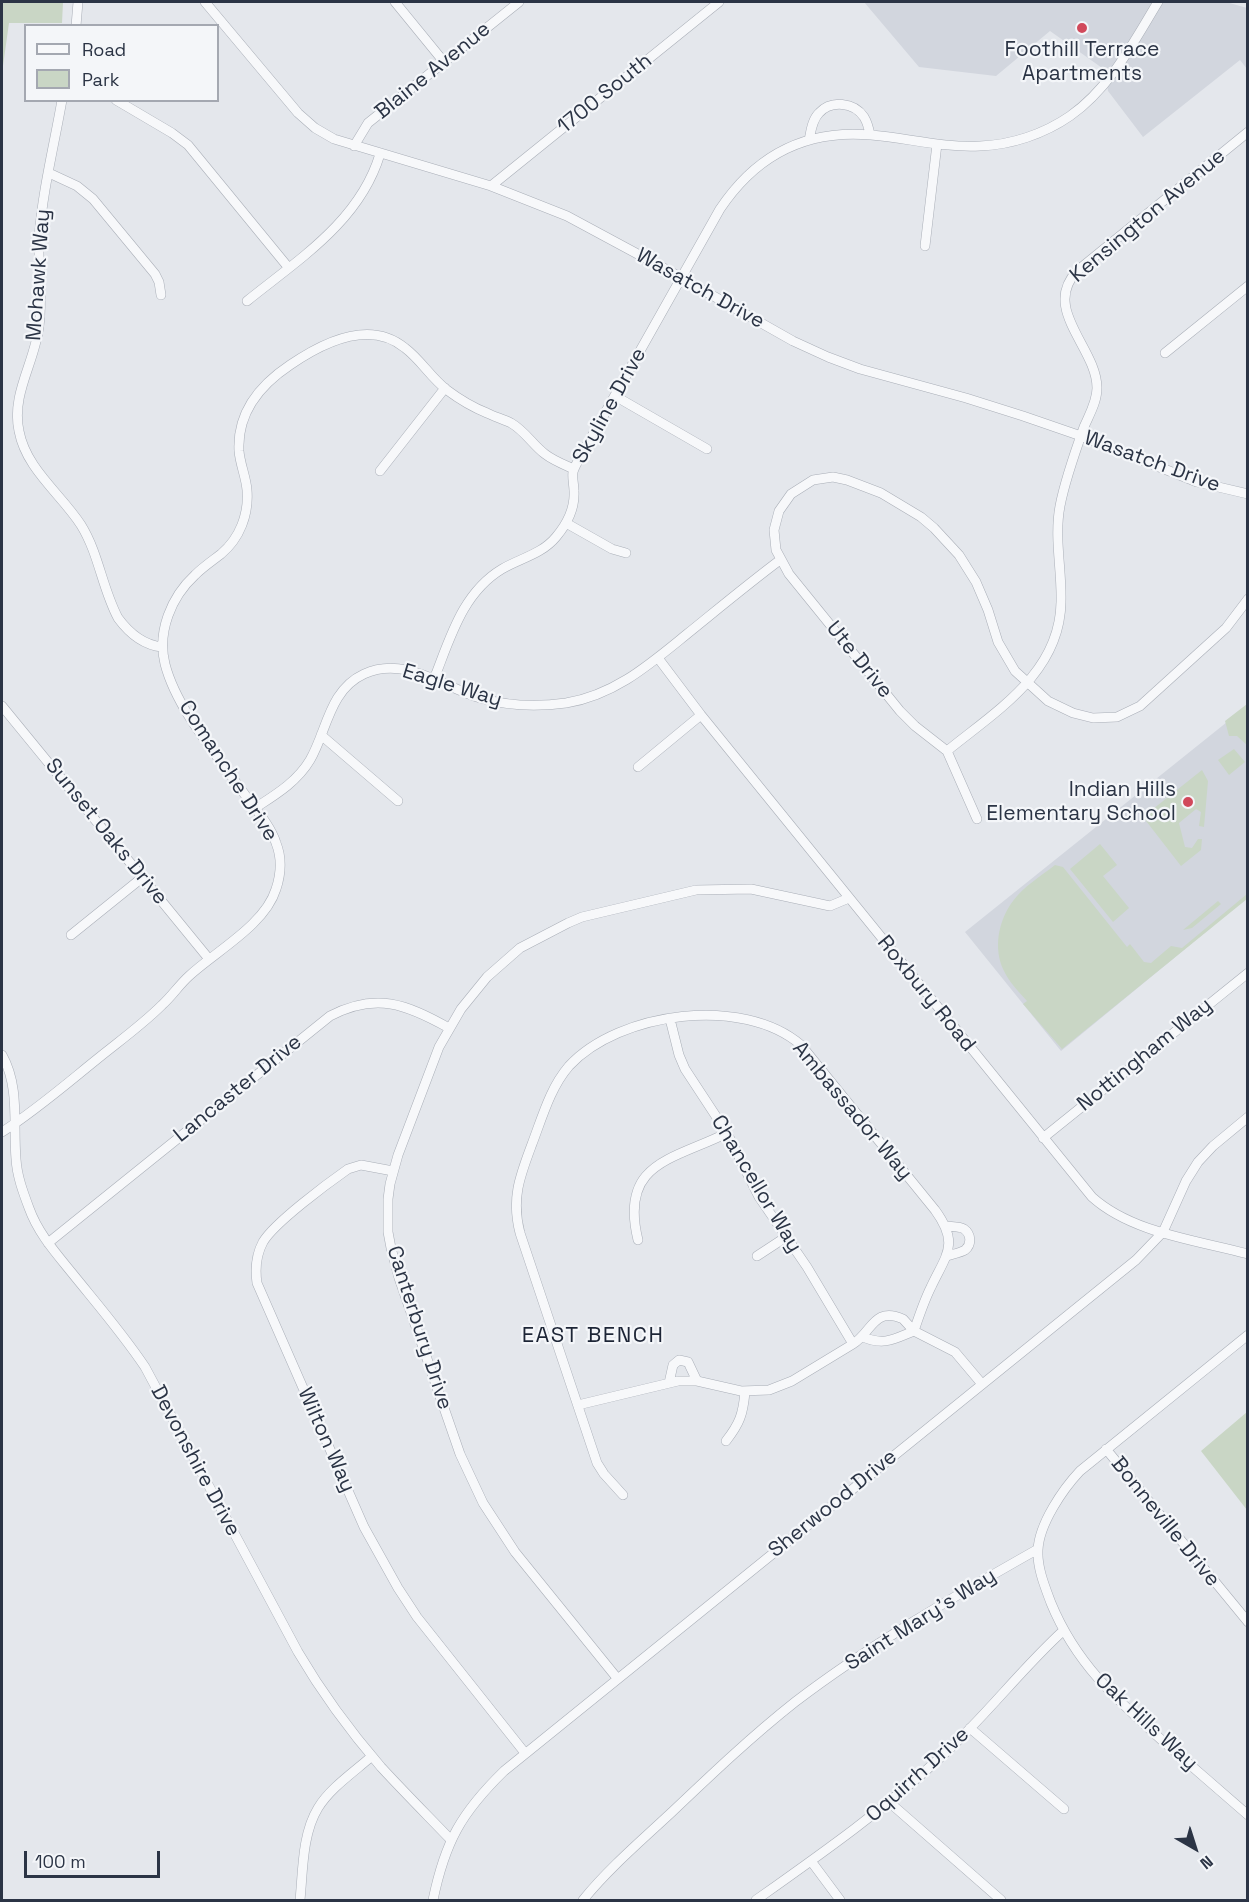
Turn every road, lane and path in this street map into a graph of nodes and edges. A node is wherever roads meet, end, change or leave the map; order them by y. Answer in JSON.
{"nodes":[{"id":1,"x":78,"y":2,"type":"edge"},
{"id":2,"x":205,"y":2,"type":"edge"},
{"id":3,"x":394,"y":2,"type":"edge"},
{"id":4,"x":519,"y":2,"type":"edge"},
{"id":5,"x":719,"y":2,"type":"edge"},
{"id":6,"x":1158,"y":2,"type":"edge"},
{"id":7,"x":76,"y":24,"type":"edge"},
{"id":8,"x":444,"y":62,"type":"junction"},
{"id":9,"x":62,"y":102,"type":"edge"},
{"id":10,"x":119,"y":102,"type":"edge"},
{"id":11,"x":1248,"y":132,"type":"edge"},
{"id":12,"x":870,"y":135,"type":"junction"},
{"id":13,"x":809,"y":140,"type":"junction"},
{"id":14,"x":937,"y":144,"type":"junction"},
{"id":15,"x":354,"y":146,"type":"junction"},
{"id":16,"x":380,"y":154,"type":"junction"},
{"id":17,"x":49,"y":173,"type":"junction"},
{"id":18,"x":491,"y":186,"type":"junction"},
{"id":19,"x":925,"y":246,"type":"dead end"},
{"id":20,"x":288,"y":267,"type":"junction"},
{"id":21,"x":681,"y":277,"type":"junction"},
{"id":22,"x":1248,"y":286,"type":"edge"},
{"id":23,"x":161,"y":295,"type":"dead end"},
{"id":24,"x":247,"y":301,"type":"dead end"},
{"id":25,"x":1165,"y":353,"type":"dead end"},
{"id":26,"x":445,"y":388,"type":"junction"},
{"id":27,"x":615,"y":396,"type":"junction"},
{"id":28,"x":1081,"y":436,"type":"junction"},
{"id":29,"x":707,"y":448,"type":"dead end"},
{"id":30,"x":574,"y":469,"type":"junction"},
{"id":31,"x":380,"y":471,"type":"dead end"},
{"id":32,"x":1248,"y":494,"type":"edge"},
{"id":33,"x":566,"y":523,"type":"junction"},
{"id":34,"x":626,"y":553,"type":"dead end"},
{"id":35,"x":780,"y":560,"type":"junction"},
{"id":36,"x":1248,"y":599,"type":"edge"},
{"id":37,"x":162,"y":647,"type":"junction"},
{"id":38,"x":658,"y":658,"type":"junction"},
{"id":39,"x":434,"y":680,"type":"junction"},
{"id":40,"x":1029,"y":682,"type":"junction"},
{"id":41,"x":2,"y":706,"type":"edge"},
{"id":42,"x":701,"y":715,"type":"junction"},
{"id":43,"x":321,"y":735,"type":"junction"},
{"id":44,"x":947,"y":751,"type":"junction"},
{"id":45,"x":638,"y":766,"type":"dead end"},
{"id":46,"x":398,"y":801,"type":"dead end"},
{"id":47,"x":255,"y":808,"type":"junction"},
{"id":48,"x":977,"y":819,"type":"dead end"},
{"id":49,"x":143,"y":878,"type":"junction"},
{"id":50,"x":849,"y":898,"type":"junction"},
{"id":51,"x":71,"y":935,"type":"dead end"},
{"id":52,"x":209,"y":959,"type":"junction"},
{"id":53,"x":1248,"y":973,"type":"edge"},
{"id":54,"x":670,"y":1019,"type":"junction"},
{"id":55,"x":448,"y":1028,"type":"junction"},
{"id":56,"x":2,"y":1055,"type":"edge"},
{"id":57,"x":1248,"y":1117,"type":"edge"},
{"id":58,"x":14,"y":1124,"type":"junction"},
{"id":59,"x":2,"y":1132,"type":"edge"},
{"id":60,"x":727,"y":1132,"type":"junction"},
{"id":61,"x":1043,"y":1138,"type":"junction"},
{"id":62,"x":393,"y":1171,"type":"junction"},
{"id":63,"x":945,"y":1226,"type":"junction"},
{"id":64,"x":1163,"y":1232,"type":"junction"},
{"id":65,"x":786,"y":1237,"type":"junction"},
{"id":66,"x":638,"y":1240,"type":"dead end"},
{"id":67,"x":48,"y":1243,"type":"junction"},
{"id":68,"x":1248,"y":1254,"type":"edge"},
{"id":69,"x":757,"y":1256,"type":"dead end"},
{"id":70,"x":947,"y":1256,"type":"junction"},
{"id":71,"x":914,"y":1331,"type":"junction"},
{"id":72,"x":1248,"y":1335,"type":"edge"},
{"id":73,"x":863,"y":1338,"type":"junction"},
{"id":74,"x":853,"y":1344,"type":"junction"},
{"id":75,"x":697,"y":1381,"type":"junction"},
{"id":76,"x":669,"y":1383,"type":"junction"},
{"id":77,"x":982,"y":1384,"type":"junction"},
{"id":78,"x":745,"y":1392,"type":"junction"},
{"id":79,"x":578,"y":1405,"type":"junction"},
{"id":80,"x":726,"y":1441,"type":"dead end"},
{"id":81,"x":1106,"y":1449,"type":"junction"},
{"id":82,"x":623,"y":1495,"type":"dead end"},
{"id":83,"x":1038,"y":1550,"type":"junction"},
{"id":84,"x":1248,"y":1622,"type":"edge"},
{"id":85,"x":1064,"y":1630,"type":"junction"},
{"id":86,"x":617,"y":1678,"type":"junction"},
{"id":87,"x":970,"y":1728,"type":"junction"},
{"id":88,"x":525,"y":1753,"type":"junction"},
{"id":89,"x":372,"y":1756,"type":"junction"},
{"id":90,"x":889,"y":1802,"type":"junction"},
{"id":91,"x":1064,"y":1809,"type":"dead end"},
{"id":92,"x":1248,"y":1815,"type":"edge"},
{"id":93,"x":451,"y":1840,"type":"junction"},
{"id":94,"x":811,"y":1861,"type":"junction"},
{"id":95,"x":300,"y":1900,"type":"edge"},
{"id":96,"x":433,"y":1900,"type":"edge"},
{"id":97,"x":583,"y":1900,"type":"edge"},
{"id":98,"x":756,"y":1900,"type":"edge"},
{"id":99,"x":840,"y":1900,"type":"edge"},
{"id":100,"x":1001,"y":1900,"type":"edge"}],
"edges":[{"from":1,"to":7,"type":"street"},
{"from":2,"to":15,"type":"street","name":"Wasatch Drive"},
{"from":3,"to":8,"type":"street"},
{"from":4,"to":8,"type":"street","name":"Blaine Avenue"},
{"from":5,"to":18,"type":"street","name":"1700 South"},
{"from":6,"to":14,"type":"street","name":"Skyline Drive"},
{"from":8,"to":15,"type":"street","name":"Blaine Avenue"},
{"from":9,"to":17,"type":"street","name":"Mohawk Way"},
{"from":10,"to":20,"type":"street"},
{"from":11,"to":28,"type":"street","name":"Kensington Avenue"},
{"from":12,"to":13,"type":"street","name":"Skyline Drive"},
{"from":12,"to":13,"type":"street"},
{"from":12,"to":14,"type":"street","name":"Skyline Drive"},
{"from":13,"to":21,"type":"street","name":"Skyline Drive"},
{"from":14,"to":19,"type":"street"},
{"from":15,"to":16,"type":"street","name":"Wasatch Drive"},
{"from":16,"to":18,"type":"street","name":"Wasatch Drive"},
{"from":16,"to":20,"type":"street","name":"Blaine Avenue"},
{"from":17,"to":23,"type":"street"},
{"from":17,"to":37,"type":"street","name":"Mohawk Way"},
{"from":18,"to":21,"type":"street","name":"Wasatch Drive"},
{"from":20,"to":24,"type":"street","name":"Blaine Avenue"},
{"from":21,"to":27,"type":"street","name":"Skyline Drive"},
{"from":21,"to":28,"type":"street","name":"Wasatch Drive"},
{"from":22,"to":25,"type":"street"},
{"from":26,"to":30,"type":"street","name":"Comanche Drive"},
{"from":26,"to":31,"type":"street"},
{"from":26,"to":37,"type":"street","name":"Comanche Drive"},
{"from":27,"to":29,"type":"street"},
{"from":27,"to":30,"type":"street","name":"Skyline Drive"},
{"from":28,"to":32,"type":"street","name":"Wasatch Drive"},
{"from":28,"to":40,"type":"street","name":"Kensington Avenue"},
{"from":30,"to":33,"type":"street","name":"Skyline Drive"},
{"from":33,"to":34,"type":"street"},
{"from":33,"to":39,"type":"street","name":"Skyline Drive"},
{"from":35,"to":38,"type":"street","name":"Eagle Way"},
{"from":35,"to":40,"type":"street"},
{"from":35,"to":44,"type":"street","name":"Ute Drive"},
{"from":36,"to":40,"type":"street"},
{"from":37,"to":47,"type":"street","name":"Comanche Drive"},
{"from":38,"to":39,"type":"street","name":"Eagle Way"},
{"from":38,"to":42,"type":"street","name":"Roxbury Road"},
{"from":39,"to":43,"type":"street","name":"Eagle Way"},
{"from":40,"to":44,"type":"street","name":"Kensington Avenue"},
{"from":41,"to":49,"type":"street","name":"Sunset Oaks Drive"},
{"from":42,"to":45,"type":"street"},
{"from":42,"to":50,"type":"street","name":"Roxbury Road"},
{"from":43,"to":46,"type":"street"},
{"from":43,"to":47,"type":"street","name":"Eagle Way"},
{"from":44,"to":48,"type":"street"},
{"from":47,"to":52,"type":"street","name":"Comanche Drive"},
{"from":49,"to":51,"type":"street"},
{"from":49,"to":52,"type":"street","name":"Sunset Oaks Drive"},
{"from":50,"to":55,"type":"street","name":"Canterbury Drive"},
{"from":50,"to":61,"type":"street","name":"Roxbury Road"},
{"from":52,"to":58,"type":"street","name":"Comanche Drive"},
{"from":53,"to":61,"type":"street","name":"Nottingham Way"},
{"from":54,"to":60,"type":"street","name":"Chancellor Way"},
{"from":54,"to":63,"type":"street","name":"Ambassador Way"},
{"from":54,"to":79,"type":"street","name":"Ambassador Way"},
{"from":55,"to":62,"type":"street","name":"Canterbury Drive"},
{"from":55,"to":67,"type":"street","name":"Lancaster Drive"},
{"from":56,"to":58,"type":"street","name":"Devonshire Drive"},
{"from":57,"to":64,"type":"street","name":"Sherwood Drive"},
{"from":58,"to":59,"type":"street","name":"Comanche Drive"},
{"from":58,"to":67,"type":"street","name":"Devonshire Drive"},
{"from":60,"to":65,"type":"street","name":"Chancellor Way"},
{"from":60,"to":66,"type":"street"},
{"from":61,"to":64,"type":"street","name":"Roxbury Road"},
{"from":62,"to":86,"type":"street","name":"Canterbury Drive"},
{"from":62,"to":88,"type":"street","name":"Wilton Way"},
{"from":63,"to":70,"type":"street"},
{"from":63,"to":70,"type":"street","name":"Ambassador Way"},
{"from":64,"to":68,"type":"street","name":"Roxbury Road"},
{"from":64,"to":77,"type":"street","name":"Sherwood Drive"},
{"from":65,"to":69,"type":"street"},
{"from":65,"to":74,"type":"street","name":"Chancellor Way"},
{"from":67,"to":89,"type":"street","name":"Devonshire Drive"},
{"from":70,"to":71,"type":"street","name":"Ambassador Way"},
{"from":71,"to":73,"type":"street"},
{"from":71,"to":73,"type":"street"},
{"from":71,"to":77,"type":"street"},
{"from":72,"to":81,"type":"street"},
{"from":73,"to":74,"type":"street"},
{"from":74,"to":78,"type":"street"},
{"from":75,"to":76,"type":"street"},
{"from":75,"to":76,"type":"street"},
{"from":75,"to":78,"type":"street"},
{"from":76,"to":79,"type":"street"},
{"from":77,"to":86,"type":"street","name":"Sherwood Drive"},
{"from":78,"to":80,"type":"street"},
{"from":79,"to":82,"type":"street","name":"Ambassador Way"},
{"from":81,"to":83,"type":"street"},
{"from":81,"to":84,"type":"street","name":"Bonneville Drive"},
{"from":83,"to":85,"type":"street","name":"Oak Hills Way"},
{"from":83,"to":97,"type":"street","name":"Saint Mary's Way"},
{"from":85,"to":87,"type":"street","name":"Oquirrh Drive"},
{"from":85,"to":92,"type":"street","name":"Oak Hills Way"},
{"from":86,"to":88,"type":"street","name":"Sherwood Drive"},
{"from":87,"to":90,"type":"street","name":"Oquirrh Drive"},
{"from":87,"to":91,"type":"street"},
{"from":88,"to":93,"type":"street","name":"Sherwood Drive"},
{"from":89,"to":93,"type":"street","name":"Devonshire Drive"},
{"from":89,"to":95,"type":"street"},
{"from":90,"to":94,"type":"street","name":"Oquirrh Drive"},
{"from":90,"to":100,"type":"street"},
{"from":93,"to":96,"type":"street","name":"Sherwood Drive"},
{"from":94,"to":98,"type":"street","name":"Oquirrh Drive"},
{"from":94,"to":99,"type":"street"}]}
